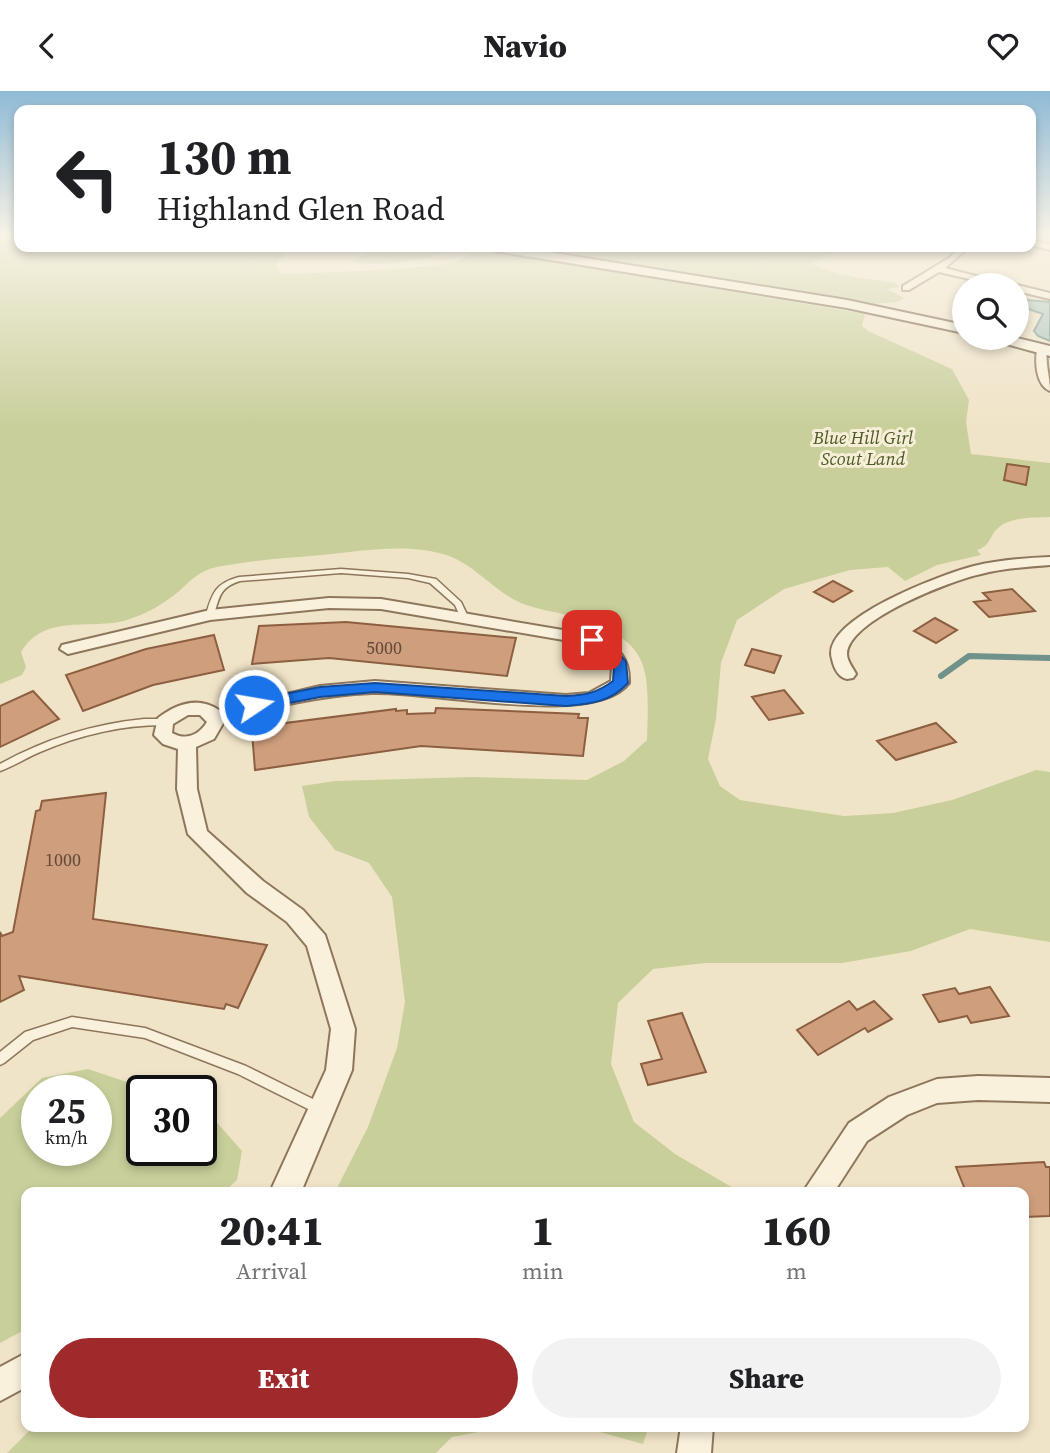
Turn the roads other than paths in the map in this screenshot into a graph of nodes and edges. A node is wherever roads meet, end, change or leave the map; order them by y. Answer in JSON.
{"nodes":[{"id":1,"x":812,"y":299,"type":"edge"},
{"id":2,"x":952,"y":326,"type":"edge"},
{"id":3,"x":1029,"y":346,"type":"edge"},
{"id":4,"x":1046,"y":350,"type":"edge"},
{"id":5,"x":1050,"y":388,"type":"edge"},
{"id":6,"x":1050,"y":561,"type":"edge"},
{"id":7,"x":209,"y":615,"type":"junction"},
{"id":8,"x":465,"y":619,"type":"junction"},
{"id":9,"x":68,"y":649,"type":"dead end"},
{"id":10,"x":847,"y":674,"type":"dead end"},
{"id":11,"x":215,"y":717,"type":"junction"},
{"id":12,"x":164,"y":722,"type":"junction"},
{"id":13,"x":187,"y":743,"type":"junction"},
{"id":14,"x":0,"y":768,"type":"edge"},
{"id":15,"x":0,"y":1059,"type":"edge"},
{"id":16,"x":1050,"y":1090,"type":"edge"},
{"id":17,"x":324,"y":1110,"type":"junction"},
{"id":18,"x":289,"y":1187,"type":"edge"},
{"id":19,"x":820,"y":1187,"type":"edge"},
{"id":20,"x":21,"y":1372,"type":"edge"},
{"id":21,"x":0,"y":1385,"type":"edge"},
{"id":22,"x":696,"y":1432,"type":"edge"},
{"id":23,"x":694,"y":1453,"type":"edge"}],
"edges":[{"from":1,"to":2,"type":"street"},
{"from":3,"to":4,"type":"street"},
{"from":4,"to":5,"type":"street"},
{"from":6,"to":10,"type":"street"},
{"from":7,"to":8,"type":"street"},
{"from":7,"to":8,"type":"lane"},
{"from":7,"to":9,"type":"street"},
{"from":8,"to":11,"type":"street"},
{"from":11,"to":12,"type":"street"},
{"from":11,"to":13,"type":"street"},
{"from":12,"to":13,"type":"street"},
{"from":12,"to":14,"type":"lane"},
{"from":13,"to":17,"type":"street"},
{"from":15,"to":17,"type":"lane"},
{"from":16,"to":19,"type":"street"},
{"from":17,"to":18,"type":"street"},
{"from":20,"to":21,"type":"street"},
{"from":22,"to":23,"type":"street"}]}
